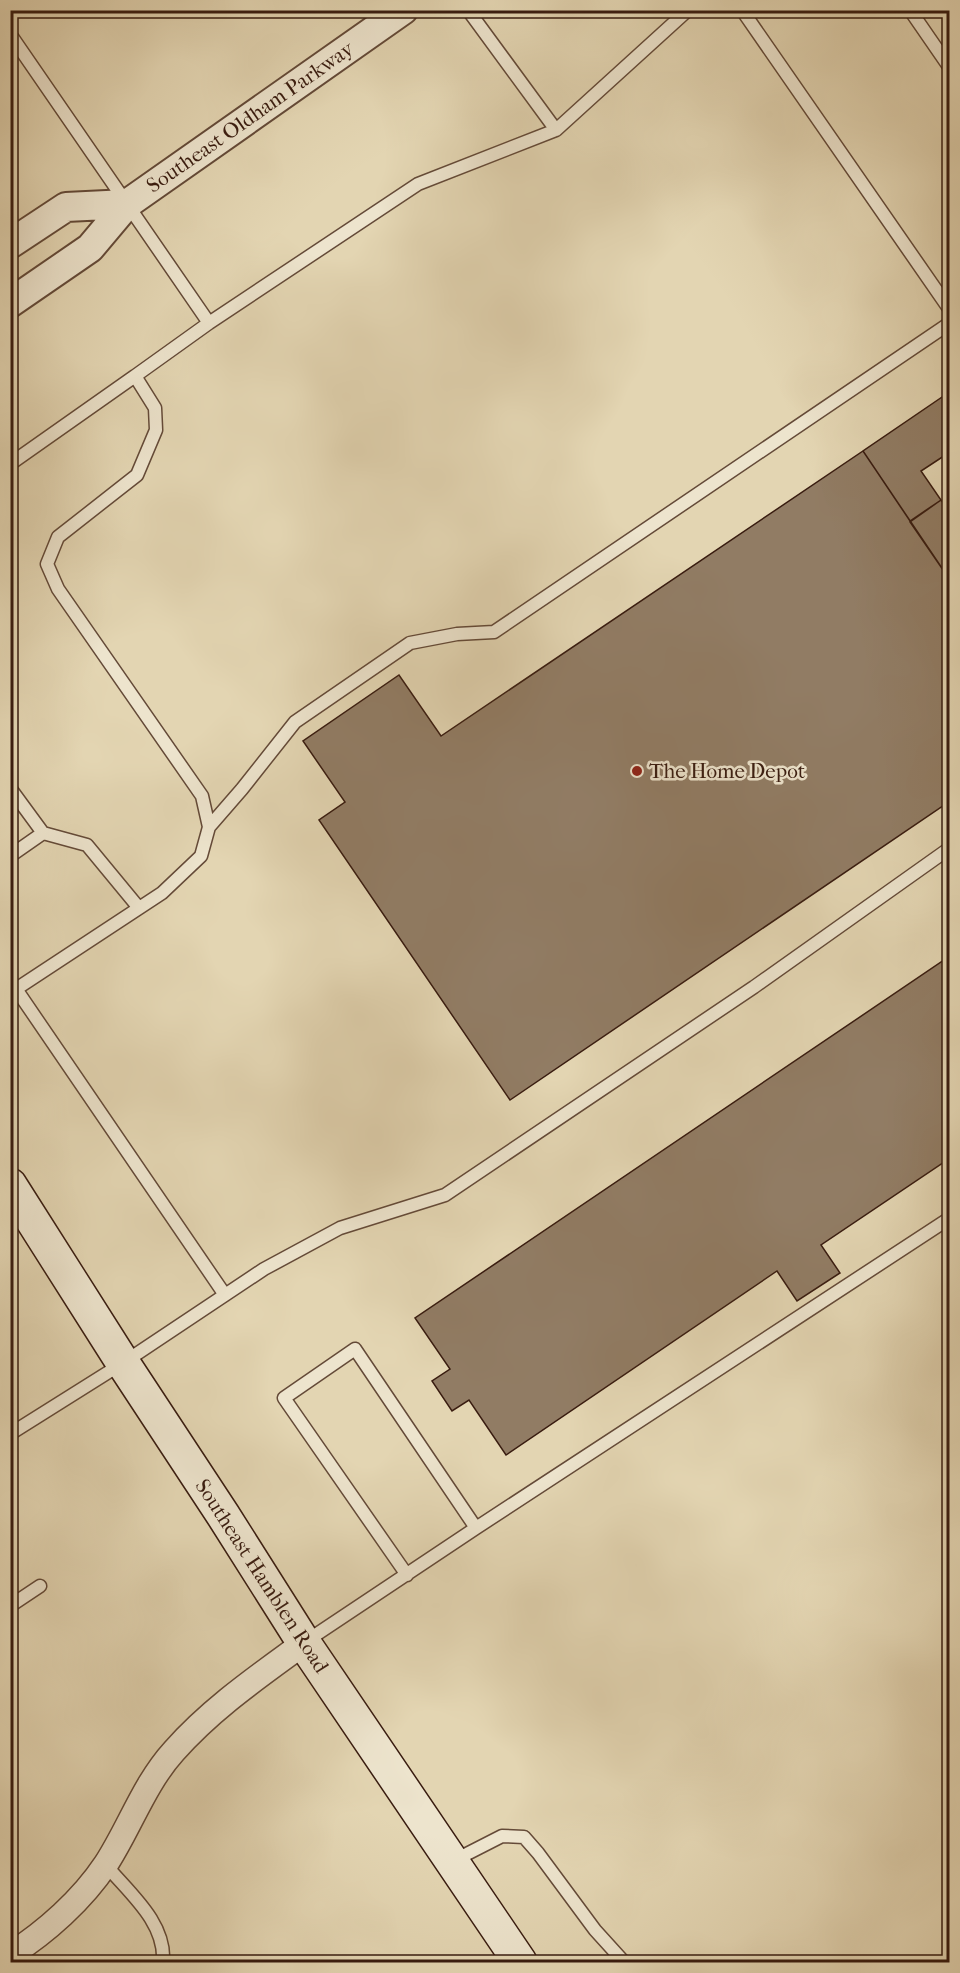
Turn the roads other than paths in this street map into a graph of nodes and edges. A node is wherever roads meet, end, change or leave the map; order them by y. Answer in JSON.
{"nodes":[{"id":1,"x":403,"y":10,"type":"edge"},
{"id":2,"x":468,"y":10,"type":"edge"},
{"id":3,"x":688,"y":10,"type":"edge"},
{"id":4,"x":742,"y":10,"type":"edge"},
{"id":5,"x":910,"y":10,"type":"edge"},
{"id":6,"x":10,"y":34,"type":"edge"},
{"id":7,"x":950,"y":68,"type":"edge"},
{"id":8,"x":556,"y":130,"type":"junction"},
{"id":9,"x":127,"y":204,"type":"junction"},
{"id":10,"x":10,"y":244,"type":"edge"},
{"id":11,"x":10,"y":303,"type":"edge"},
{"id":12,"x":950,"y":310,"type":"edge"},
{"id":13,"x":208,"y":323,"type":"junction"},
{"id":14,"x":950,"y":323,"type":"edge"},
{"id":15,"x":135,"y":376,"type":"junction"},
{"id":16,"x":10,"y":464,"type":"edge"},
{"id":17,"x":10,"y":788,"type":"edge"},
{"id":18,"x":209,"y":827,"type":"junction"},
{"id":19,"x":43,"y":833,"type":"junction"},
{"id":20,"x":950,"y":848,"type":"edge"},
{"id":21,"x":10,"y":856,"type":"edge"},
{"id":22,"x":139,"y":908,"type":"junction"},
{"id":23,"x":13,"y":991,"type":"edge"},
{"id":24,"x":10,"y":1185,"type":"edge"},
{"id":25,"x":950,"y":1218,"type":"edge"},
{"id":26,"x":225,"y":1295,"type":"junction"},
{"id":27,"x":123,"y":1363,"type":"junction"},
{"id":28,"x":10,"y":1434,"type":"edge"},
{"id":29,"x":476,"y":1528,"type":"junction"},
{"id":30,"x":407,"y":1575,"type":"junction"},
{"id":31,"x":40,"y":1586,"type":"dead end"},
{"id":32,"x":10,"y":1606,"type":"edge"},
{"id":33,"x":304,"y":1643,"type":"junction"},
{"id":34,"x":452,"y":1862,"type":"junction"},
{"id":35,"x":105,"y":1864,"type":"junction"},
{"id":36,"x":10,"y":1955,"type":"edge"},
{"id":37,"x":163,"y":1962,"type":"edge"},
{"id":38,"x":519,"y":1962,"type":"edge"},
{"id":39,"x":624,"y":1962,"type":"edge"}],
"edges":[{"from":1,"to":9,"type":"street","name":"Southeast Oldham Parkway"},
{"from":2,"to":8,"type":"lane"},
{"from":3,"to":8,"type":"lane"},
{"from":4,"to":12,"type":"lane"},
{"from":5,"to":7,"type":"lane"},
{"from":6,"to":9,"type":"lane"},
{"from":8,"to":13,"type":"lane"},
{"from":9,"to":10,"type":"street","name":"Southeast Oldham Parkway"},
{"from":9,"to":11,"type":"street","name":"Southeast Oldham Parkway"},
{"from":9,"to":13,"type":"lane"},
{"from":13,"to":15,"type":"lane"},
{"from":14,"to":18,"type":"lane"},
{"from":15,"to":16,"type":"lane"},
{"from":15,"to":18,"type":"lane"},
{"from":17,"to":19,"type":"lane"},
{"from":18,"to":22,"type":"lane"},
{"from":19,"to":21,"type":"lane"},
{"from":19,"to":22,"type":"lane"},
{"from":20,"to":26,"type":"lane"},
{"from":22,"to":23,"type":"lane"},
{"from":23,"to":26,"type":"lane"},
{"from":24,"to":27,"type":"main road","name":"Southeast Hamblen Road"},
{"from":25,"to":29,"type":"lane"},
{"from":26,"to":27,"type":"lane"},
{"from":27,"to":28,"type":"lane"},
{"from":27,"to":33,"type":"main road","name":"Southeast Hamblen Road"},
{"from":29,"to":30,"type":"lane"},
{"from":29,"to":30,"type":"lane"},
{"from":30,"to":33,"type":"lane"},
{"from":31,"to":32,"type":"lane"},
{"from":33,"to":34,"type":"main road","name":"Southeast Hamblen Road"},
{"from":33,"to":35,"type":"street"},
{"from":34,"to":38,"type":"main road","name":"Southeast Hamblen Road"},
{"from":34,"to":39,"type":"lane"},
{"from":35,"to":36,"type":"street"},
{"from":35,"to":37,"type":"lane"}]}
